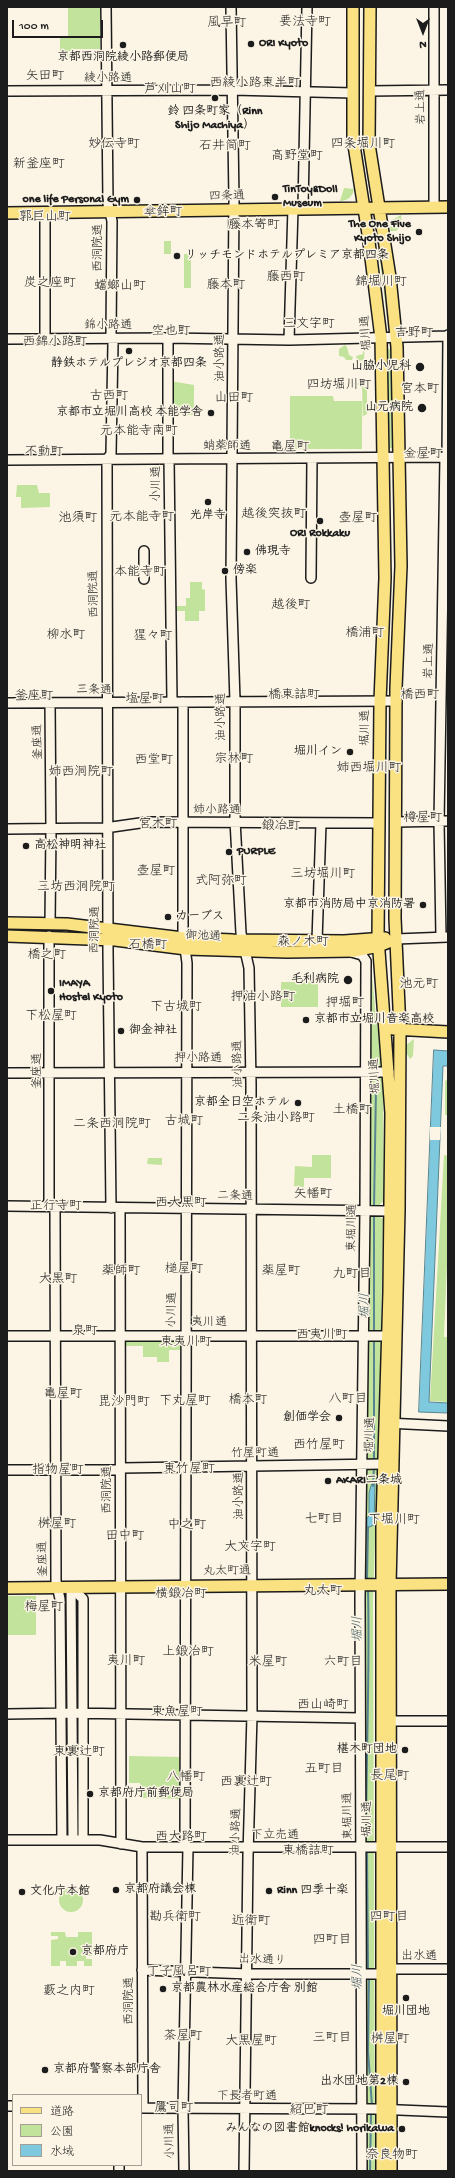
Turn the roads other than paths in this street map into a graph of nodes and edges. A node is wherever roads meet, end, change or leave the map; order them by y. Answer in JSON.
{"nodes":[{"id":1,"x":106,"y":7,"type":"edge"},
{"id":2,"x":231,"y":7,"type":"edge"},
{"id":3,"x":307,"y":7,"type":"edge"},
{"id":4,"x":353,"y":7,"type":"edge"},
{"id":5,"x":370,"y":7,"type":"edge"},
{"id":6,"x":434,"y":7,"type":"edge"},
{"id":7,"x":233,"y":90,"type":"junction"},
{"id":8,"x":434,"y":90,"type":"junction"},
{"id":9,"x":448,"y":90,"type":"edge"},
{"id":10,"x":7,"y":91,"type":"edge"},
{"id":11,"x":369,"y":91,"type":"junction"},
{"id":12,"x":107,"y":92,"type":"junction"},
{"id":13,"x":304,"y":92,"type":"junction"},
{"id":14,"x":353,"y":93,"type":"junction"},
{"id":15,"x":364,"y":207,"type":"junction"},
{"id":16,"x":379,"y":207,"type":"junction"},
{"id":17,"x":434,"y":207,"type":"junction"},
{"id":18,"x":448,"y":207,"type":"edge"},
{"id":19,"x":298,"y":208,"type":"junction"},
{"id":20,"x":234,"y":210,"type":"junction"},
{"id":21,"x":110,"y":212,"type":"junction"},
{"id":22,"x":45,"y":213,"type":"junction"},
{"id":23,"x":7,"y":214,"type":"edge"},
{"id":24,"x":448,"y":336,"type":"edge"},
{"id":25,"x":45,"y":338,"type":"junction"},
{"id":26,"x":112,"y":338,"type":"junction"},
{"id":27,"x":168,"y":338,"type":"junction"},
{"id":28,"x":382,"y":338,"type":"junction"},
{"id":29,"x":396,"y":338,"type":"junction"},
{"id":30,"x":233,"y":339,"type":"junction"},
{"id":31,"x":7,"y":340,"type":"edge"},
{"id":32,"x":289,"y":340,"type":"junction"},
{"id":33,"x":447,"y":457,"type":"edge"},
{"id":34,"x":312,"y":458,"type":"junction"},
{"id":35,"x":382,"y":458,"type":"junction"},
{"id":36,"x":399,"y":458,"type":"junction"},
{"id":37,"x":107,"y":459,"type":"junction"},
{"id":38,"x":169,"y":459,"type":"junction"},
{"id":39,"x":232,"y":459,"type":"junction"},
{"id":40,"x":7,"y":460,"type":"edge"},
{"id":41,"x":144,"y":551,"type":"dead end"},
{"id":42,"x":310,"y":578,"type":"dead end"},
{"id":43,"x":144,"y":580,"type":"dead end"},
{"id":44,"x":234,"y":701,"type":"junction"},
{"id":45,"x":380,"y":701,"type":"junction"},
{"id":46,"x":396,"y":701,"type":"junction"},
{"id":47,"x":172,"y":702,"type":"junction"},
{"id":48,"x":183,"y":702,"type":"junction"},
{"id":49,"x":7,"y":703,"type":"edge"},
{"id":50,"x":50,"y":703,"type":"junction"},
{"id":51,"x":108,"y":704,"type":"junction"},
{"id":52,"x":443,"y":821,"type":"edge"},
{"id":53,"x":396,"y":822,"type":"junction"},
{"id":54,"x":184,"y":823,"type":"junction"},
{"id":55,"x":235,"y":823,"type":"junction"},
{"id":56,"x":379,"y":823,"type":"junction"},
{"id":57,"x":320,"y":824,"type":"junction"},
{"id":58,"x":108,"y":827,"type":"junction"},
{"id":59,"x":51,"y":828,"type":"junction"},
{"id":60,"x":7,"y":829,"type":"edge"},
{"id":61,"x":7,"y":924,"type":"edge"},
{"id":62,"x":50,"y":924,"type":"junction"},
{"id":63,"x":108,"y":928,"type":"junction"},
{"id":64,"x":7,"y":936,"type":"edge"},
{"id":65,"x":49,"y":936,"type":"junction"},
{"id":66,"x":444,"y":937,"type":"edge"},
{"id":67,"x":396,"y":939,"type":"junction"},
{"id":68,"x":108,"y":940,"type":"junction"},
{"id":69,"x":316,"y":941,"type":"junction"},
{"id":70,"x":375,"y":942,"type":"junction"},
{"id":71,"x":185,"y":944,"type":"junction"},
{"id":72,"x":244,"y":946,"type":"junction"},
{"id":73,"x":342,"y":951,"type":"junction"},
{"id":74,"x":366,"y":965,"type":"junction"},
{"id":75,"x":386,"y":1029,"type":"junction"},
{"id":76,"x":400,"y":1030,"type":"junction"},
{"id":77,"x":448,"y":1032,"type":"edge"},
{"id":78,"x":187,"y":1072,"type":"junction"},
{"id":79,"x":251,"y":1072,"type":"junction"},
{"id":80,"x":367,"y":1072,"type":"junction"},
{"id":81,"x":384,"y":1072,"type":"junction"},
{"id":82,"x":7,"y":1073,"type":"edge"},
{"id":83,"x":50,"y":1073,"type":"junction"},
{"id":84,"x":109,"y":1073,"type":"junction"},
{"id":85,"x":7,"y":1206,"type":"edge"},
{"id":86,"x":52,"y":1206,"type":"junction"},
{"id":87,"x":115,"y":1208,"type":"junction"},
{"id":88,"x":186,"y":1209,"type":"junction"},
{"id":89,"x":251,"y":1210,"type":"junction"},
{"id":90,"x":367,"y":1211,"type":"junction"},
{"id":91,"x":385,"y":1211,"type":"junction"},
{"id":92,"x":184,"y":1335,"type":"junction"},
{"id":93,"x":252,"y":1335,"type":"junction"},
{"id":94,"x":7,"y":1336,"type":"edge"},
{"id":95,"x":56,"y":1336,"type":"junction"},
{"id":96,"x":119,"y":1336,"type":"junction"},
{"id":97,"x":364,"y":1336,"type":"junction"},
{"id":98,"x":382,"y":1336,"type":"junction"},
{"id":99,"x":388,"y":1423,"type":"junction"},
{"id":100,"x":448,"y":1426,"type":"edge"},
{"id":101,"x":363,"y":1464,"type":"junction"},
{"id":102,"x":380,"y":1464,"type":"junction"},
{"id":103,"x":185,"y":1466,"type":"junction"},
{"id":104,"x":252,"y":1466,"type":"junction"},
{"id":105,"x":119,"y":1469,"type":"junction"},
{"id":106,"x":7,"y":1470,"type":"edge"},
{"id":107,"x":56,"y":1470,"type":"junction"},
{"id":108,"x":448,"y":1584,"type":"edge"},
{"id":109,"x":252,"y":1585,"type":"junction"},
{"id":110,"x":374,"y":1585,"type":"junction"},
{"id":111,"x":120,"y":1586,"type":"junction"},
{"id":112,"x":186,"y":1586,"type":"junction"},
{"id":113,"x":57,"y":1587,"type":"junction"},
{"id":114,"x":71,"y":1587,"type":"junction"},
{"id":115,"x":7,"y":1588,"type":"edge"},
{"id":116,"x":60,"y":1635,"type":"junction"},
{"id":117,"x":71,"y":1635,"type":"junction"},
{"id":118,"x":60,"y":1713,"type":"junction"},
{"id":119,"x":72,"y":1713,"type":"junction"},
{"id":120,"x":7,"y":1714,"type":"edge"},
{"id":121,"x":83,"y":1714,"type":"junction"},
{"id":122,"x":121,"y":1715,"type":"junction"},
{"id":123,"x":186,"y":1716,"type":"junction"},
{"id":124,"x":251,"y":1718,"type":"junction"},
{"id":125,"x":360,"y":1718,"type":"junction"},
{"id":126,"x":391,"y":1721,"type":"junction"},
{"id":127,"x":448,"y":1721,"type":"edge"},
{"id":128,"x":7,"y":1840,"type":"edge"},
{"id":129,"x":62,"y":1840,"type":"junction"},
{"id":130,"x":73,"y":1840,"type":"junction"},
{"id":131,"x":83,"y":1840,"type":"junction"},
{"id":132,"x":121,"y":1844,"type":"junction"},
{"id":133,"x":142,"y":1847,"type":"junction"},
{"id":134,"x":187,"y":1847,"type":"junction"},
{"id":135,"x":448,"y":1847,"type":"edge"},
{"id":136,"x":248,"y":1848,"type":"junction"},
{"id":137,"x":382,"y":1848,"type":"junction"},
{"id":138,"x":363,"y":1849,"type":"junction"},
{"id":139,"x":448,"y":1969,"type":"edge"},
{"id":140,"x":142,"y":1970,"type":"junction"},
{"id":141,"x":186,"y":1971,"type":"junction"},
{"id":142,"x":382,"y":1972,"type":"junction"},
{"id":143,"x":246,"y":1974,"type":"junction"},
{"id":144,"x":363,"y":1974,"type":"junction"},
{"id":145,"x":142,"y":2108,"type":"edge"},
{"id":146,"x":183,"y":2109,"type":"junction"},
{"id":147,"x":244,"y":2109,"type":"junction"},
{"id":148,"x":364,"y":2109,"type":"junction"},
{"id":149,"x":383,"y":2110,"type":"junction"},
{"id":150,"x":448,"y":2112,"type":"edge"},
{"id":151,"x":184,"y":2171,"type":"edge"},
{"id":152,"x":244,"y":2171,"type":"edge"},
{"id":153,"x":362,"y":2171,"type":"edge"},
{"id":154,"x":382,"y":2171,"type":"edge"},
{"id":155,"x":392,"y":2171,"type":"edge"}],
"edges":[{"from":1,"to":12,"type":"street","name":"西洞院通"},
{"from":2,"to":7,"type":"street","name":"油小路通"},
{"from":3,"to":13,"type":"street"},
{"from":4,"to":14,"type":"main road","name":"堀川通"},
{"from":5,"to":11,"type":"main road","name":"堀川通"},
{"from":6,"to":8,"type":"street","name":"岩上通"},
{"from":7,"to":12,"type":"street","name":"綾小路通"},
{"from":7,"to":13,"type":"street","name":"綾小路通"},
{"from":7,"to":20,"type":"street","name":"油小路通"},
{"from":8,"to":9,"type":"street"},
{"from":8,"to":11,"type":"street"},
{"from":8,"to":17,"type":"street","name":"岩上通"},
{"from":10,"to":12,"type":"street","name":"綾小路通"},
{"from":11,"to":16,"type":"main road","name":"堀川通"},
{"from":12,"to":21,"type":"street","name":"西洞院通"},
{"from":13,"to":14,"type":"street","name":"綾小路通"},
{"from":13,"to":19,"type":"street"},
{"from":14,"to":15,"type":"main road","name":"堀川通"},
{"from":15,"to":16,"type":"main road","name":"四条通"},
{"from":15,"to":19,"type":"main road","name":"四条通"},
{"from":15,"to":28,"type":"main road","name":"堀川通"},
{"from":16,"to":17,"type":"main road","name":"四条通"},
{"from":16,"to":29,"type":"main road","name":"堀川通"},
{"from":17,"to":18,"type":"main road","name":"四条通"},
{"from":19,"to":20,"type":"main road","name":"四条通"},
{"from":19,"to":32,"type":"street"},
{"from":20,"to":21,"type":"main road","name":"四条通"},
{"from":20,"to":30,"type":"street","name":"油小路通"},
{"from":21,"to":22,"type":"main road","name":"四条通"},
{"from":21,"to":26,"type":"street","name":"西洞院通"},
{"from":22,"to":23,"type":"main road","name":"四条通"},
{"from":22,"to":25,"type":"street"},
{"from":24,"to":29,"type":"street","name":"錦小路通"},
{"from":24,"to":33,"type":"street","name":"岩上通"},
{"from":25,"to":26,"type":"street","name":"錦小路通"},
{"from":25,"to":31,"type":"street","name":"錦小路通"},
{"from":26,"to":27,"type":"street","name":"錦小路通"},
{"from":26,"to":37,"type":"street","name":"西洞院通"},
{"from":27,"to":30,"type":"street","name":"錦小路通"},
{"from":27,"to":38,"type":"street","name":"小川通"},
{"from":28,"to":29,"type":"street","name":"錦小路通"},
{"from":28,"to":32,"type":"street","name":"錦小路通"},
{"from":28,"to":35,"type":"main road","name":"堀川通"},
{"from":29,"to":36,"type":"main road","name":"堀川通"},
{"from":30,"to":32,"type":"street","name":"錦小路通"},
{"from":30,"to":39,"type":"street","name":"油小路通"},
{"from":33,"to":36,"type":"street","name":"蛸薬師通"},
{"from":33,"to":52,"type":"street","name":"岩上通"},
{"from":34,"to":35,"type":"street","name":"蛸薬師通"},
{"from":34,"to":39,"type":"street","name":"蛸薬師通"},
{"from":34,"to":42,"type":"street"},
{"from":35,"to":36,"type":"street","name":"蛸薬師通"},
{"from":35,"to":45,"type":"main road","name":"堀川通"},
{"from":36,"to":46,"type":"main road","name":"堀川通"},
{"from":37,"to":38,"type":"street","name":"蛸薬師通"},
{"from":37,"to":40,"type":"street","name":"蛸薬師通"},
{"from":37,"to":51,"type":"street","name":"西洞院通"},
{"from":38,"to":39,"type":"street","name":"蛸薬師通"},
{"from":38,"to":47,"type":"street","name":"小川通"},
{"from":39,"to":44,"type":"street","name":"油小路通"},
{"from":41,"to":43,"type":"street"},
{"from":44,"to":45,"type":"street","name":"三条通"},
{"from":44,"to":48,"type":"street","name":"三条通"},
{"from":44,"to":55,"type":"street","name":"油小路通"},
{"from":45,"to":46,"type":"street","name":"三条通"},
{"from":45,"to":56,"type":"main road","name":"堀川通"},
{"from":46,"to":53,"type":"main road","name":"堀川通"},
{"from":47,"to":48,"type":"street","name":"三条通"},
{"from":47,"to":51,"type":"street","name":"三条通"},
{"from":48,"to":54,"type":"street","name":"小川通"},
{"from":49,"to":50,"type":"street","name":"三条通"},
{"from":50,"to":51,"type":"street","name":"三条通"},
{"from":50,"to":59,"type":"street","name":"釜座通"},
{"from":51,"to":58,"type":"street","name":"西洞院通"},
{"from":52,"to":53,"type":"street"},
{"from":52,"to":66,"type":"street","name":"岩上通"},
{"from":53,"to":67,"type":"main road","name":"堀川通"},
{"from":54,"to":55,"type":"street","name":"姉小路通"},
{"from":54,"to":58,"type":"street","name":"姉小路通"},
{"from":54,"to":71,"type":"street","name":"小川通"},
{"from":55,"to":57,"type":"street","name":"姉小路通"},
{"from":55,"to":72,"type":"street","name":"油小路通"},
{"from":56,"to":57,"type":"street","name":"姉小路通"},
{"from":56,"to":70,"type":"main road","name":"堀川通"},
{"from":57,"to":69,"type":"street"},
{"from":58,"to":59,"type":"street","name":"姉小路通"},
{"from":58,"to":63,"type":"street","name":"西洞院通"},
{"from":59,"to":60,"type":"street","name":"姉小路通"},
{"from":59,"to":62,"type":"street","name":"釜座通"},
{"from":61,"to":62,"type":"main road","name":"御池通"},
{"from":62,"to":63,"type":"main road","name":"御池通"},
{"from":63,"to":68,"type":"street","name":"西洞院通"},
{"from":63,"to":71,"type":"main road","name":"御池通"},
{"from":64,"to":65,"type":"main road","name":"御池通"},
{"from":65,"to":68,"type":"main road","name":"御池通"},
{"from":65,"to":83,"type":"street","name":"釜座通"},
{"from":66,"to":67,"type":"street","name":"御池通"},
{"from":67,"to":70,"type":"main road","name":"御池通"},
{"from":67,"to":76,"type":"main road","name":"堀川通"},
{"from":68,"to":71,"type":"main road","name":"御池通"},
{"from":68,"to":84,"type":"street","name":"西洞院通"},
{"from":69,"to":70,"type":"main road","name":"御池通"},
{"from":69,"to":72,"type":"main road","name":"御池通"},
{"from":70,"to":73,"type":"main road","name":"御池通"},
{"from":70,"to":74,"type":"street","name":"東堀川通"},
{"from":70,"to":75,"type":"main road","name":"堀川通"},
{"from":71,"to":72,"type":"main road","name":"御池通"},
{"from":71,"to":78,"type":"street","name":"小川通"},
{"from":72,"to":73,"type":"main road","name":"御池通"},
{"from":72,"to":79,"type":"street","name":"油小路通"},
{"from":73,"to":74,"type":"street"},
{"from":74,"to":80,"type":"street","name":"東堀川通"},
{"from":75,"to":76,"type":"main road"},
{"from":75,"to":81,"type":"main road","name":"堀川通"},
{"from":76,"to":77,"type":"main road"},
{"from":76,"to":99,"type":"main road","name":"堀川通"},
{"from":78,"to":79,"type":"street","name":"押小路通"},
{"from":78,"to":84,"type":"street","name":"押小路通"},
{"from":78,"to":88,"type":"street","name":"小川通"},
{"from":79,"to":80,"type":"street","name":"押小路通"},
{"from":79,"to":89,"type":"street","name":"油小路通"},
{"from":80,"to":81,"type":"street","name":"押小路通"},
{"from":80,"to":90,"type":"street","name":"東堀川通"},
{"from":81,"to":91,"type":"main road","name":"堀川通"},
{"from":82,"to":83,"type":"street","name":"押小路通"},
{"from":83,"to":84,"type":"street","name":"押小路通"},
{"from":83,"to":86,"type":"street","name":"釜座通"},
{"from":84,"to":87,"type":"street","name":"西洞院通"},
{"from":85,"to":86,"type":"street","name":"二条通"},
{"from":86,"to":87,"type":"street","name":"二条通"},
{"from":86,"to":95,"type":"street","name":"釜座通"},
{"from":87,"to":88,"type":"street","name":"二条通"},
{"from":87,"to":96,"type":"street","name":"西洞院通"},
{"from":88,"to":89,"type":"street","name":"二条通"},
{"from":88,"to":92,"type":"street","name":"小川通"},
{"from":89,"to":90,"type":"street","name":"二条通"},
{"from":89,"to":93,"type":"street","name":"油小路通"},
{"from":90,"to":91,"type":"street","name":"二条通"},
{"from":90,"to":97,"type":"street","name":"東堀川通"},
{"from":91,"to":98,"type":"main road","name":"堀川通"},
{"from":92,"to":93,"type":"street","name":"夷川通"},
{"from":92,"to":96,"type":"street","name":"夷川通"},
{"from":92,"to":103,"type":"street","name":"小川通"},
{"from":93,"to":97,"type":"street","name":"夷川通"},
{"from":93,"to":104,"type":"street","name":"油小路通"},
{"from":94,"to":95,"type":"street","name":"夷川通"},
{"from":95,"to":96,"type":"street","name":"夷川通"},
{"from":95,"to":107,"type":"street","name":"釜座通"},
{"from":96,"to":105,"type":"street","name":"西洞院通"},
{"from":97,"to":98,"type":"street","name":"夷川通"},
{"from":97,"to":101,"type":"street","name":"東堀川通"},
{"from":98,"to":99,"type":"main road","name":"堀川通"},
{"from":99,"to":100,"type":"street"},
{"from":99,"to":102,"type":"main road","name":"堀川通"},
{"from":99,"to":110,"type":"main road","name":"堀川通"},
{"from":101,"to":102,"type":"street","name":"竹屋町通"},
{"from":101,"to":104,"type":"street","name":"竹屋町通"},
{"from":101,"to":110,"type":"street","name":"東堀川通"},
{"from":102,"to":110,"type":"main road","name":"堀川通"},
{"from":103,"to":104,"type":"street","name":"竹屋町通"},
{"from":103,"to":105,"type":"street","name":"竹屋町通"},
{"from":103,"to":112,"type":"street","name":"小川通"},
{"from":104,"to":109,"type":"street","name":"油小路通"},
{"from":105,"to":107,"type":"street","name":"竹屋町通"},
{"from":105,"to":111,"type":"street","name":"西洞院通"},
{"from":106,"to":107,"type":"street","name":"竹屋町通"},
{"from":107,"to":113,"type":"street","name":"釜座通"},
{"from":108,"to":110,"type":"main road","name":"丸太町通"},
{"from":109,"to":110,"type":"main road","name":"丸太町通"},
{"from":109,"to":112,"type":"main road","name":"丸太町通"},
{"from":109,"to":124,"type":"street","name":"油小路通"},
{"from":110,"to":125,"type":"street","name":"東堀川通"},
{"from":110,"to":126,"type":"main road","name":"堀川通"},
{"from":110,"to":137,"type":"main road","name":"堀川通"},
{"from":111,"to":112,"type":"main road","name":"丸太町通"},
{"from":111,"to":114,"type":"main road","name":"丸太町通"},
{"from":111,"to":122,"type":"street","name":"西洞院通"},
{"from":112,"to":123,"type":"street","name":"小川通"},
{"from":113,"to":114,"type":"main road","name":"丸太町通"},
{"from":113,"to":115,"type":"main road","name":"丸太町通"},
{"from":113,"to":116,"type":"street","name":"釜座通"},
{"from":114,"to":117,"type":"street"},
{"from":114,"to":121,"type":"street"},
{"from":116,"to":117,"type":"street"},
{"from":116,"to":118,"type":"street","name":"釜座通"},
{"from":117,"to":119,"type":"street"},
{"from":118,"to":119,"type":"street"},
{"from":118,"to":120,"type":"street"},
{"from":118,"to":129,"type":"street","name":"釜座通"},
{"from":119,"to":121,"type":"street"},
{"from":119,"to":130,"type":"street"},
{"from":121,"to":122,"type":"street"},
{"from":121,"to":131,"type":"street"},
{"from":122,"to":123,"type":"street"},
{"from":122,"to":132,"type":"street","name":"西洞院通"},
{"from":123,"to":124,"type":"street"},
{"from":123,"to":134,"type":"street","name":"小川通"},
{"from":124,"to":125,"type":"street"},
{"from":124,"to":136,"type":"street","name":"油小路通"},
{"from":125,"to":138,"type":"street","name":"東堀川通"},
{"from":126,"to":127,"type":"street"},
{"from":126,"to":137,"type":"main road","name":"堀川通"},
{"from":128,"to":129,"type":"street","name":"下立売通"},
{"from":129,"to":130,"type":"street","name":"下立売通"},
{"from":130,"to":131,"type":"street","name":"下立売通"},
{"from":131,"to":132,"type":"street","name":"下立売通"},
{"from":132,"to":133,"type":"street","name":"下立売通"},
{"from":133,"to":134,"type":"street","name":"下立売通"},
{"from":133,"to":140,"type":"street","name":"西洞院通"},
{"from":134,"to":136,"type":"street","name":"下立売通"},
{"from":134,"to":141,"type":"street","name":"小川通"},
{"from":135,"to":137,"type":"street","name":"下立売通"},
{"from":136,"to":138,"type":"street","name":"下立売通"},
{"from":136,"to":143,"type":"street","name":"油小路通"},
{"from":137,"to":138,"type":"street","name":"下立売通"},
{"from":137,"to":142,"type":"main road","name":"堀川通"},
{"from":138,"to":144,"type":"street","name":"東堀川通"},
{"from":139,"to":142,"type":"street","name":"出水通"},
{"from":140,"to":141,"type":"street","name":"出水通り"},
{"from":140,"to":145,"type":"street","name":"西洞院通"},
{"from":141,"to":143,"type":"street","name":"出水通り"},
{"from":141,"to":146,"type":"street","name":"小川通"},
{"from":142,"to":144,"type":"street","name":"出水通り"},
{"from":142,"to":149,"type":"main road","name":"堀川通"},
{"from":143,"to":144,"type":"street","name":"出水通り"},
{"from":143,"to":147,"type":"street","name":"油小路通"},
{"from":144,"to":148,"type":"street","name":"東堀川通"},
{"from":145,"to":146,"type":"street","name":"下長者町通"},
{"from":146,"to":147,"type":"street","name":"下長者町通"},
{"from":146,"to":151,"type":"street","name":"小川通"},
{"from":147,"to":148,"type":"street","name":"下長者町通"},
{"from":147,"to":152,"type":"street","name":"油小路通"},
{"from":148,"to":149,"type":"street","name":"下長者町通"},
{"from":148,"to":153,"type":"street","name":"東堀川通"},
{"from":149,"to":150,"type":"street","name":"下長者町通"},
{"from":149,"to":154,"type":"main road","name":"堀川通"},
{"from":149,"to":155,"type":"main road","name":"堀川通"}]}
